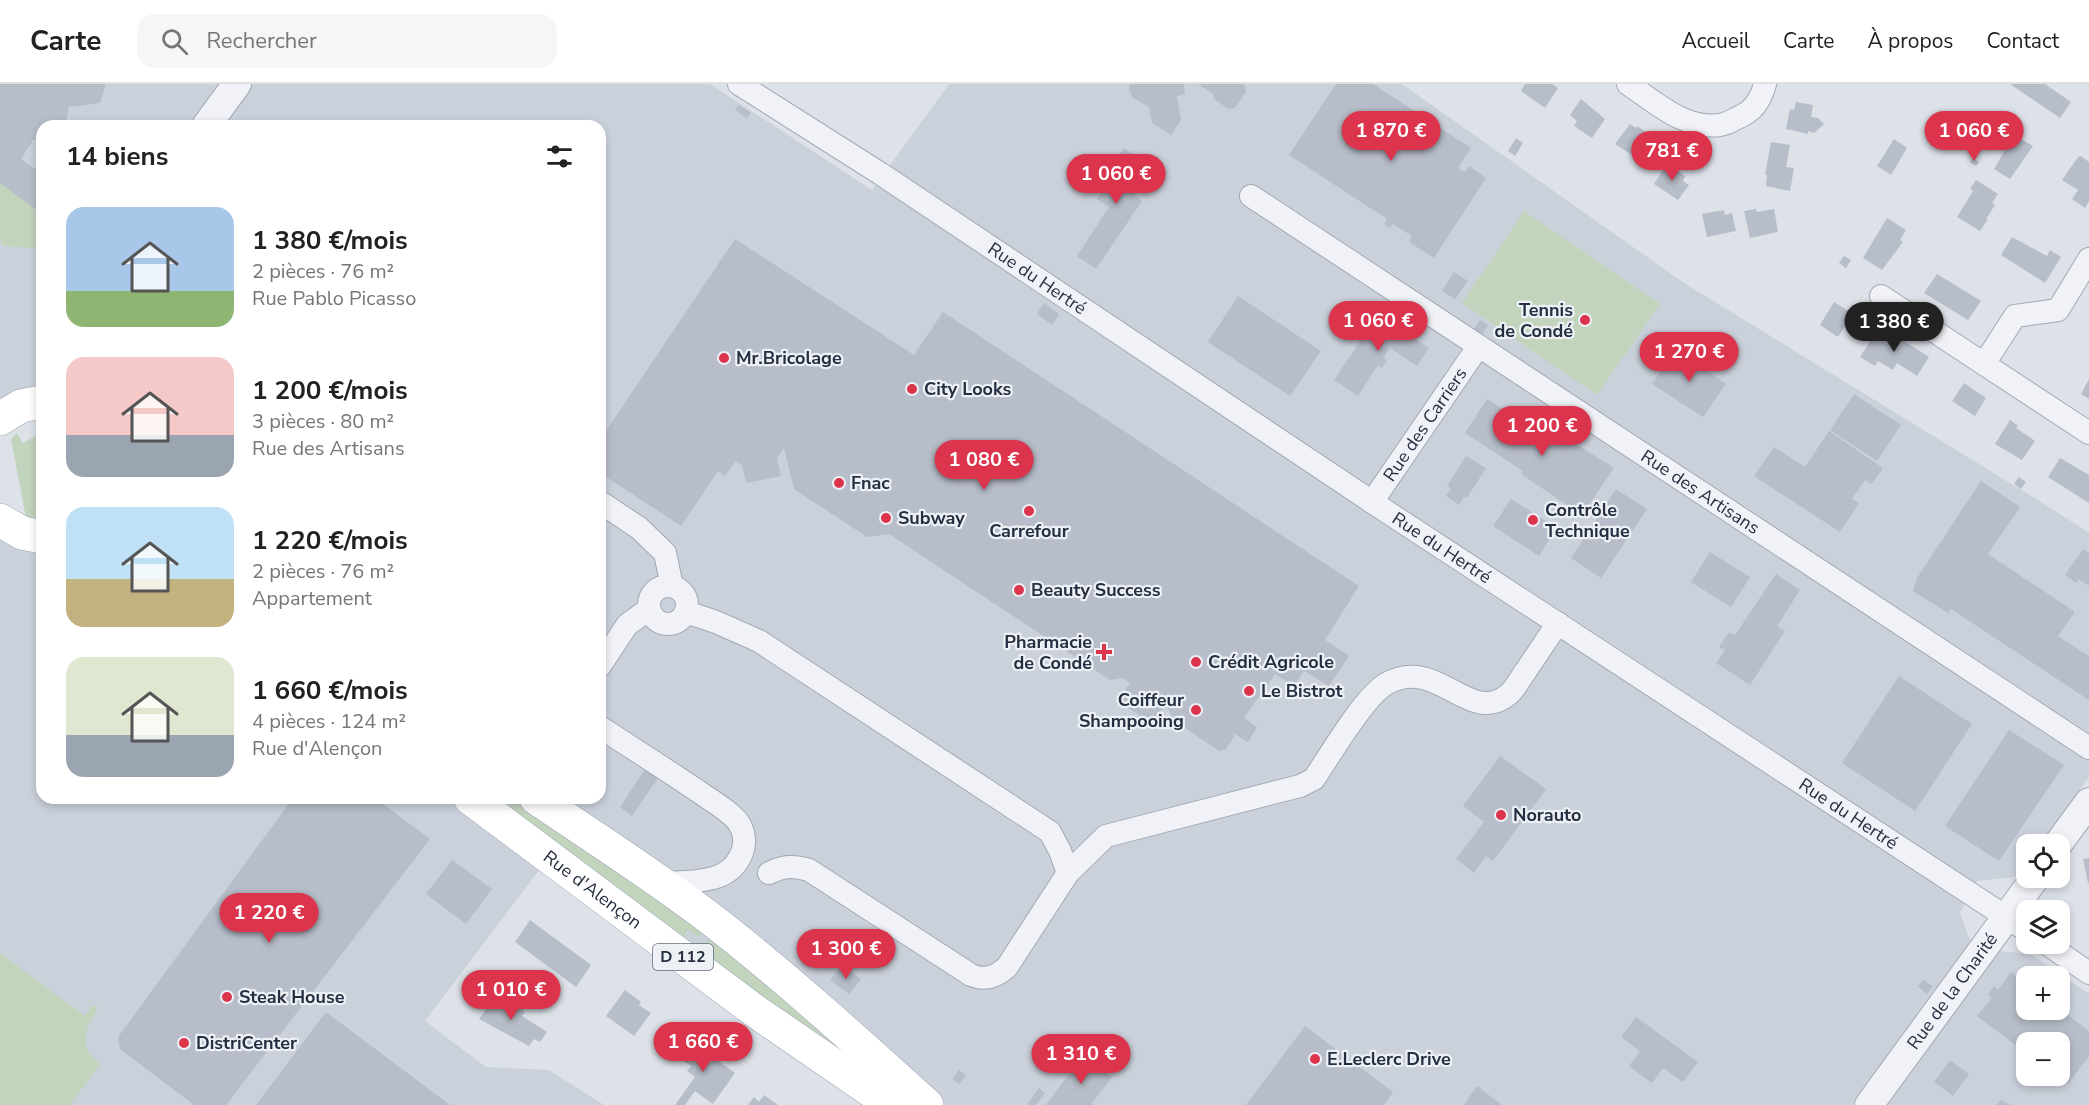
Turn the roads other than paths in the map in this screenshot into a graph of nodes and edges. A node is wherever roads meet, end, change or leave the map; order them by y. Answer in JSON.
{"nodes":[{"id":1,"x":237,"y":84,"type":"edge"},
{"id":2,"x":739,"y":84,"type":"edge"},
{"id":3,"x":1628,"y":84,"type":"edge"},
{"id":4,"x":1765,"y":84,"type":"edge"},
{"id":5,"x":210,"y":120,"type":"edge"},
{"id":6,"x":1251,"y":196,"type":"dead end"},
{"id":7,"x":2089,"y":259,"type":"edge"},
{"id":8,"x":1881,"y":296,"type":"dead end"},
{"id":9,"x":1478,"y":347,"type":"junction"},
{"id":10,"x":1984,"y":364,"type":"junction"},
{"id":11,"x":36,"y":403,"type":"edge"},
{"id":12,"x":0,"y":419,"type":"edge"},
{"id":13,"x":2089,"y":433,"type":"edge"},
{"id":14,"x":1372,"y":502,"type":"junction"},
{"id":15,"x":606,"y":506,"type":"edge"},
{"id":16,"x":3,"y":528,"type":"edge"},
{"id":17,"x":36,"y":536,"type":"edge"},
{"id":18,"x":672,"y":586,"type":"junction"},
{"id":19,"x":649,"y":609,"type":"junction"},
{"id":20,"x":686,"y":612,"type":"junction"},
{"id":21,"x":1558,"y":623,"type":"junction"},
{"id":22,"x":606,"y":657,"type":"edge"},
{"id":23,"x":606,"y":731,"type":"edge"},
{"id":24,"x":2089,"y":748,"type":"edge"},
{"id":25,"x":2089,"y":802,"type":"edge"},
{"id":26,"x":478,"y":804,"type":"edge"},
{"id":27,"x":545,"y":804,"type":"edge"},
{"id":28,"x":2065,"y":834,"type":"edge"},
{"id":29,"x":769,"y":873,"type":"dead end"},
{"id":30,"x":1068,"y":873,"type":"junction"},
{"id":31,"x":662,"y":883,"type":"junction"},
{"id":32,"x":2016,"y":923,"type":"edge"},
{"id":33,"x":2061,"y":954,"type":"edge"},
{"id":34,"x":2089,"y":973,"type":"edge"},
{"id":35,"x":892,"y":1105,"type":"edge"},
{"id":36,"x":927,"y":1105,"type":"edge"},
{"id":37,"x":1869,"y":1105,"type":"edge"}],
"edges":[{"from":1,"to":5,"type":"street"},
{"from":2,"to":14,"type":"street","name":"Rue du Hertré"},
{"from":3,"to":4,"type":"street"},
{"from":6,"to":9,"type":"street","name":"Rue des Artisans"},
{"from":7,"to":10,"type":"street"},
{"from":8,"to":10,"type":"street"},
{"from":9,"to":14,"type":"street","name":"Rue des Carriers"},
{"from":9,"to":24,"type":"street","name":"Rue des Artisans"},
{"from":10,"to":13,"type":"street"},
{"from":11,"to":12,"type":"main road"},
{"from":14,"to":21,"type":"street","name":"Rue du Hertré"},
{"from":15,"to":18,"type":"street"},
{"from":16,"to":17,"type":"main road"},
{"from":18,"to":19,"type":"street"},
{"from":18,"to":20,"type":"street"},
{"from":19,"to":20,"type":"street"},
{"from":19,"to":22,"type":"street"},
{"from":20,"to":30,"type":"street"},
{"from":21,"to":30,"type":"street"},
{"from":21,"to":32,"type":"street","name":"Rue du Hertré"},
{"from":23,"to":31,"type":"street"},
{"from":25,"to":28,"type":"street"},
{"from":26,"to":35,"type":"main road","name":"Rue d'Alençon","number":"D 112"},
{"from":27,"to":31,"type":"main road","number":"D 112"},
{"from":29,"to":30,"type":"street"},
{"from":31,"to":36,"type":"main road","number":"D 112"},
{"from":32,"to":37,"type":"street","name":"Rue de la Charité"},
{"from":33,"to":34,"type":"street"}]}
